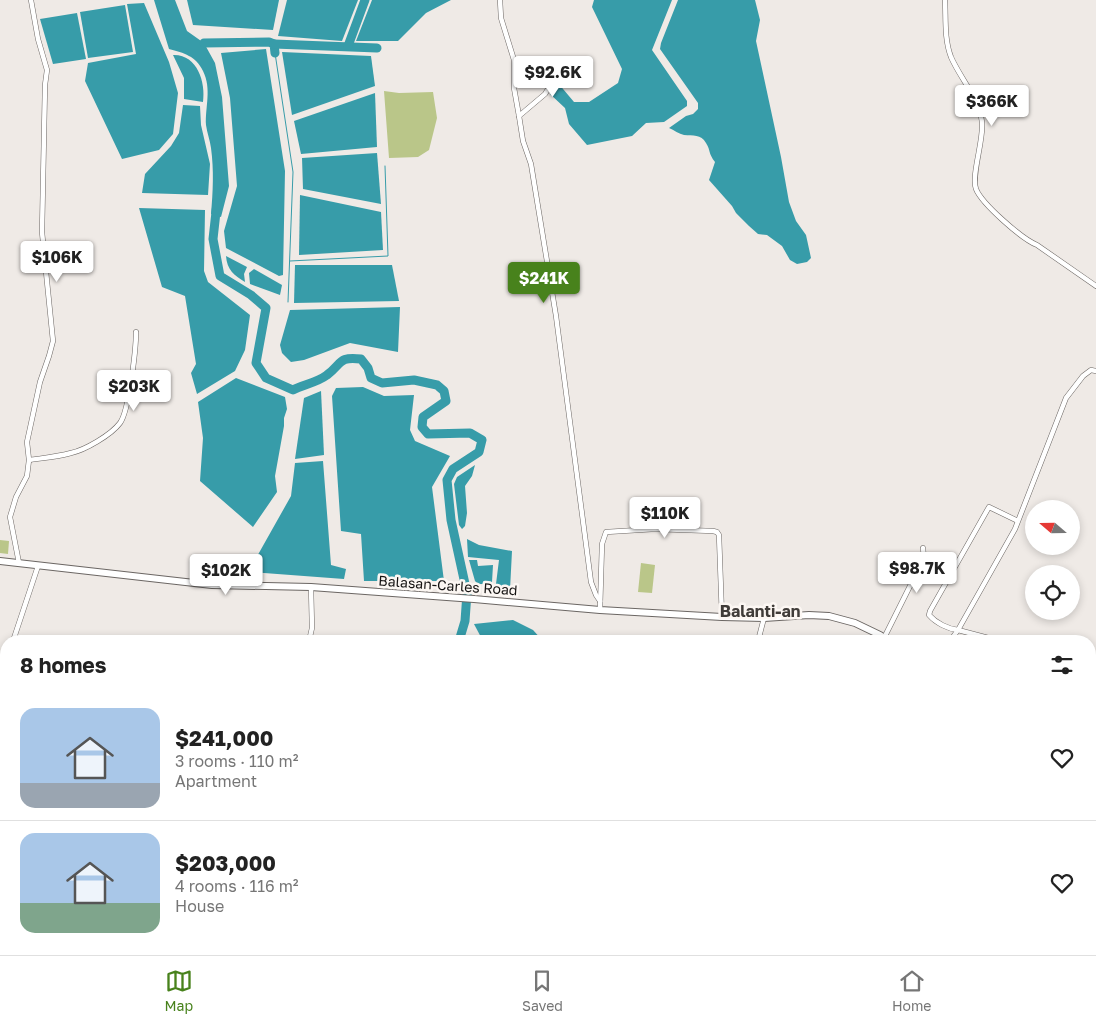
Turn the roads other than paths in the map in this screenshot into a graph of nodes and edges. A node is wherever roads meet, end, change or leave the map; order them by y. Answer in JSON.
{"nodes":[{"id":1,"x":32,"y":0,"type":"edge"},
{"id":2,"x":500,"y":0,"type":"edge"},
{"id":3,"x":945,"y":0,"type":"edge"},
{"id":4,"x":565,"y":62,"type":"dead end"},
{"id":5,"x":519,"y":116,"type":"junction"},
{"id":6,"x":1096,"y":286,"type":"edge"},
{"id":7,"x":136,"y":332,"type":"dead end"},
{"id":8,"x":1096,"y":371,"type":"edge"},
{"id":9,"x":29,"y":460,"type":"junction"},
{"id":10,"x":1018,"y":521,"type":"junction"},
{"id":11,"x":923,"y":548,"type":"dead end"},
{"id":12,"x":0,"y":560,"type":"edge"},
{"id":13,"x":19,"y":563,"type":"junction"},
{"id":14,"x":38,"y":566,"type":"junction"},
{"id":15,"x":311,"y":587,"type":"junction"},
{"id":16,"x":600,"y":601,"type":"junction"},
{"id":17,"x":600,"y":610,"type":"junction"},
{"id":18,"x":722,"y":617,"type":"junction"},
{"id":19,"x":764,"y":618,"type":"junction"},
{"id":20,"x":958,"y":630,"type":"junction"},
{"id":21,"x":15,"y":635,"type":"edge"},
{"id":22,"x":310,"y":635,"type":"edge"},
{"id":23,"x":760,"y":635,"type":"edge"},
{"id":24,"x":879,"y":635,"type":"edge"},
{"id":25,"x":889,"y":635,"type":"edge"},
{"id":26,"x":954,"y":635,"type":"edge"},
{"id":27,"x":977,"y":635,"type":"edge"}],
"edges":[{"from":1,"to":9,"type":"street"},
{"from":2,"to":5,"type":"street"},
{"from":3,"to":6,"type":"street"},
{"from":4,"to":5,"type":"street"},
{"from":5,"to":16,"type":"street"},
{"from":7,"to":9,"type":"street"},
{"from":8,"to":10,"type":"street"},
{"from":9,"to":13,"type":"street"},
{"from":10,"to":20,"type":"street"},
{"from":10,"to":20,"type":"street"},
{"from":11,"to":25,"type":"street"},
{"from":12,"to":13,"type":"main road","name":"Balasan-Carles Road"},
{"from":13,"to":14,"type":"main road","name":"Balasan-Carles Road"},
{"from":14,"to":15,"type":"main road","name":"Balasan-Carles Road"},
{"from":14,"to":21,"type":"street"},
{"from":15,"to":17,"type":"main road","name":"Balasan-Carles Road"},
{"from":15,"to":22,"type":"street"},
{"from":16,"to":17,"type":"street"},
{"from":16,"to":18,"type":"street"},
{"from":17,"to":18,"type":"main road","name":"Balasan-Carles Road"},
{"from":18,"to":19,"type":"main road","name":"Balasan-Carles Road"},
{"from":19,"to":23,"type":"street"},
{"from":19,"to":24,"type":"main road","name":"Balasan-Carles Road"},
{"from":20,"to":26,"type":"street"},
{"from":20,"to":27,"type":"street"}]}
